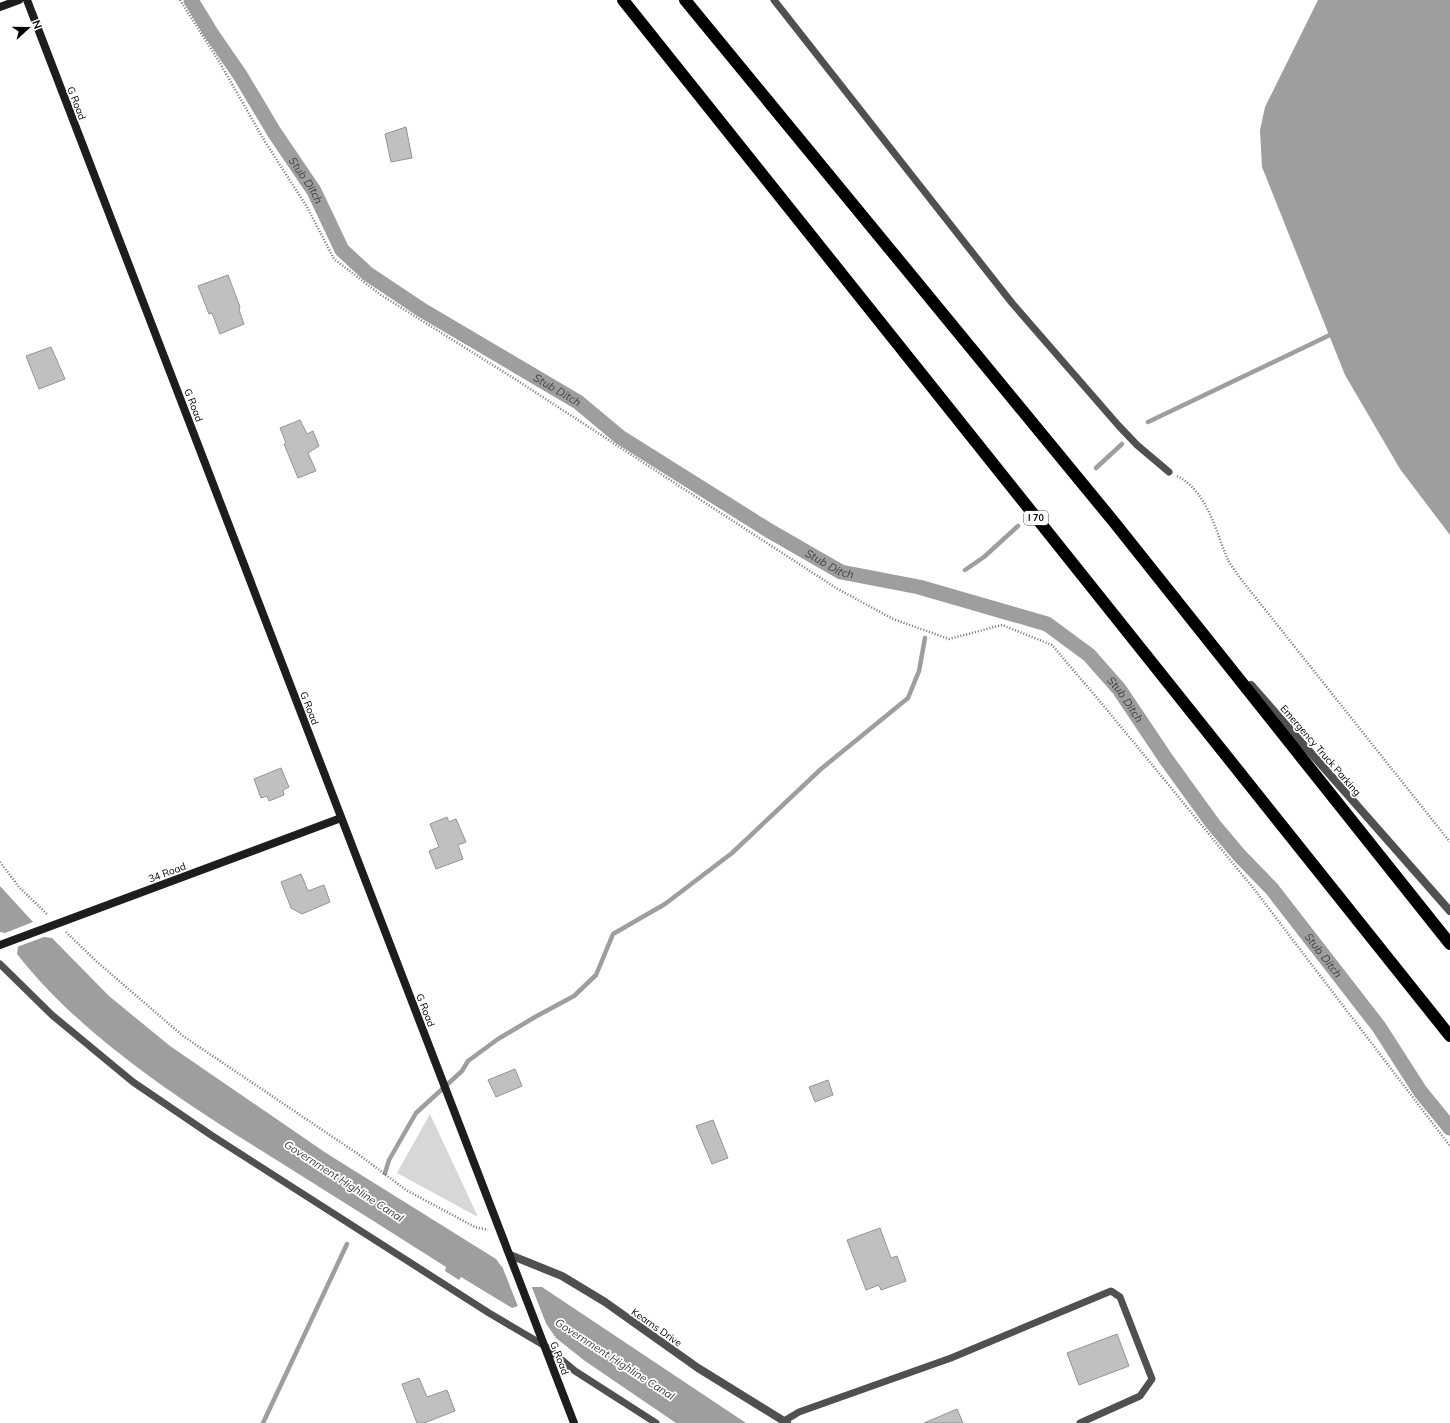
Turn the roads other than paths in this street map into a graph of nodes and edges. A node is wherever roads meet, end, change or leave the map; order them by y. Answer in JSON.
{"nodes":[{"id":1,"x":19,"y":0,"type":"edge"},
{"id":2,"x":27,"y":0,"type":"edge"},
{"id":3,"x":623,"y":0,"type":"edge"},
{"id":4,"x":685,"y":0,"type":"edge"},
{"id":5,"x":774,"y":0,"type":"edge"},
{"id":6,"x":0,"y":7,"type":"edge"},
{"id":7,"x":1169,"y":472,"type":"road end"},
{"id":8,"x":1177,"y":601,"type":"junction"},
{"id":9,"x":341,"y":818,"type":"junction"},
{"id":10,"x":1450,"y":911,"type":"edge"},
{"id":11,"x":1450,"y":944,"type":"edge"},
{"id":12,"x":0,"y":945,"type":"edge"},
{"id":13,"x":0,"y":964,"type":"edge"},
{"id":14,"x":1450,"y":1036,"type":"edge"},
{"id":15,"x":510,"y":1255,"type":"junction"},
{"id":16,"x":544,"y":1346,"type":"junction"},
{"id":17,"x":786,"y":1422,"type":"edge"},
{"id":18,"x":574,"y":1423,"type":"edge"},
{"id":19,"x":656,"y":1423,"type":"edge"},
{"id":20,"x":1080,"y":1423,"type":"edge"}],
"edges":[{"from":1,"to":6,"type":"street"},
{"from":2,"to":9,"type":"street","name":"G Road"},
{"from":3,"to":14,"type":"highway","number":"I 70"},
{"from":4,"to":8,"type":"highway"},
{"from":5,"to":7,"type":"lane"},
{"from":8,"to":10,"type":"street","name":"Emergency Truck Parking"},
{"from":8,"to":11,"type":"highway"},
{"from":9,"to":12,"type":"street","name":"34 Road"},
{"from":9,"to":15,"type":"street","name":"G Road"},
{"from":13,"to":16,"type":"lane"},
{"from":15,"to":16,"type":"street","name":"G Road"},
{"from":15,"to":17,"type":"street","name":"Kearns Drive"},
{"from":16,"to":18,"type":"street","name":"G Road"},
{"from":16,"to":19,"type":"lane"},
{"from":17,"to":20,"type":"lane"}]}
